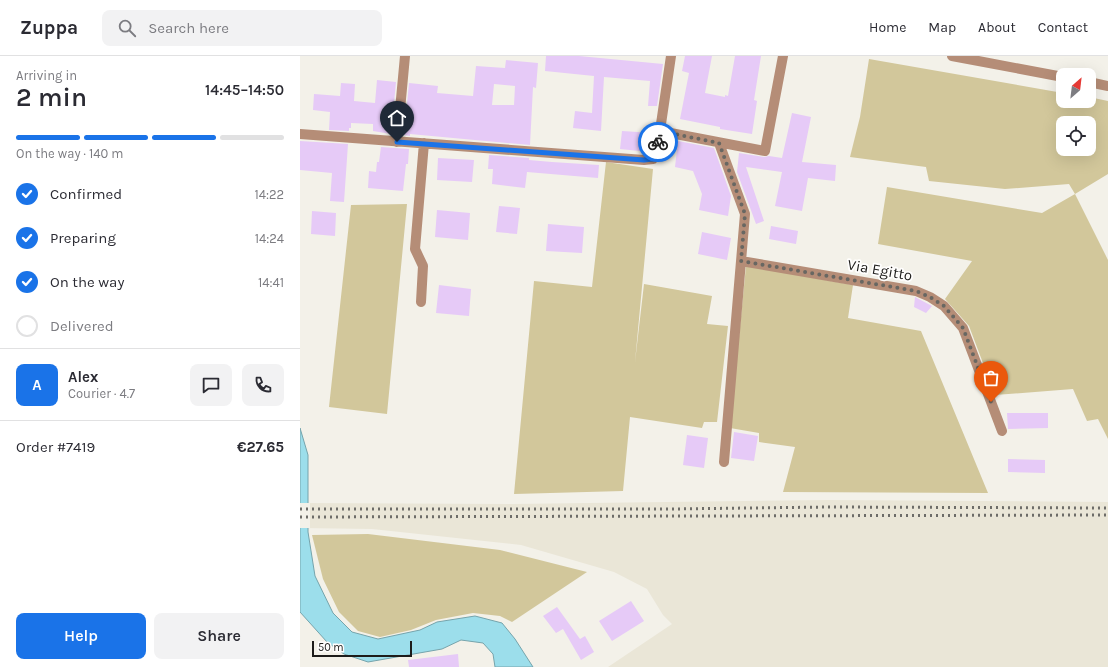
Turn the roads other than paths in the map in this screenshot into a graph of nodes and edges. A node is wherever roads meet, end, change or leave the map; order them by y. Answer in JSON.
{"nodes":[{"id":1,"x":405,"y":56,"type":"edge"},
{"id":2,"x":671,"y":56,"type":"edge"},
{"id":3,"x":784,"y":56,"type":"edge"},
{"id":4,"x":952,"y":56,"type":"edge"},
{"id":5,"x":1056,"y":76,"type":"edge"},
{"id":6,"x":1096,"y":84,"type":"edge"},
{"id":7,"x":1108,"y":86,"type":"edge"},
{"id":8,"x":660,"y":131,"type":"junction"},
{"id":9,"x":300,"y":134,"type":"edge"},
{"id":10,"x":397,"y":142,"type":"junction"},
{"id":11,"x":424,"y":143,"type":"junction"},
{"id":12,"x":719,"y":143,"type":"junction"},
{"id":13,"x":741,"y":261,"type":"junction"},
{"id":14,"x":421,"y":302,"type":"dead end"},
{"id":15,"x":1002,"y":431,"type":"dead end"},
{"id":16,"x":724,"y":462,"type":"dead end"}],
"edges":[{"from":1,"to":10,"type":"street"},
{"from":2,"to":8,"type":"street"},
{"from":3,"to":12,"type":"street"},
{"from":4,"to":5,"type":"street"},
{"from":6,"to":7,"type":"street"},
{"from":8,"to":11,"type":"street"},
{"from":8,"to":12,"type":"street"},
{"from":9,"to":10,"type":"street"},
{"from":10,"to":11,"type":"street"},
{"from":11,"to":14,"type":"street"},
{"from":12,"to":13,"type":"street"},
{"from":13,"to":15,"type":"street","name":"Via Egitto"},
{"from":13,"to":16,"type":"street"}]}
